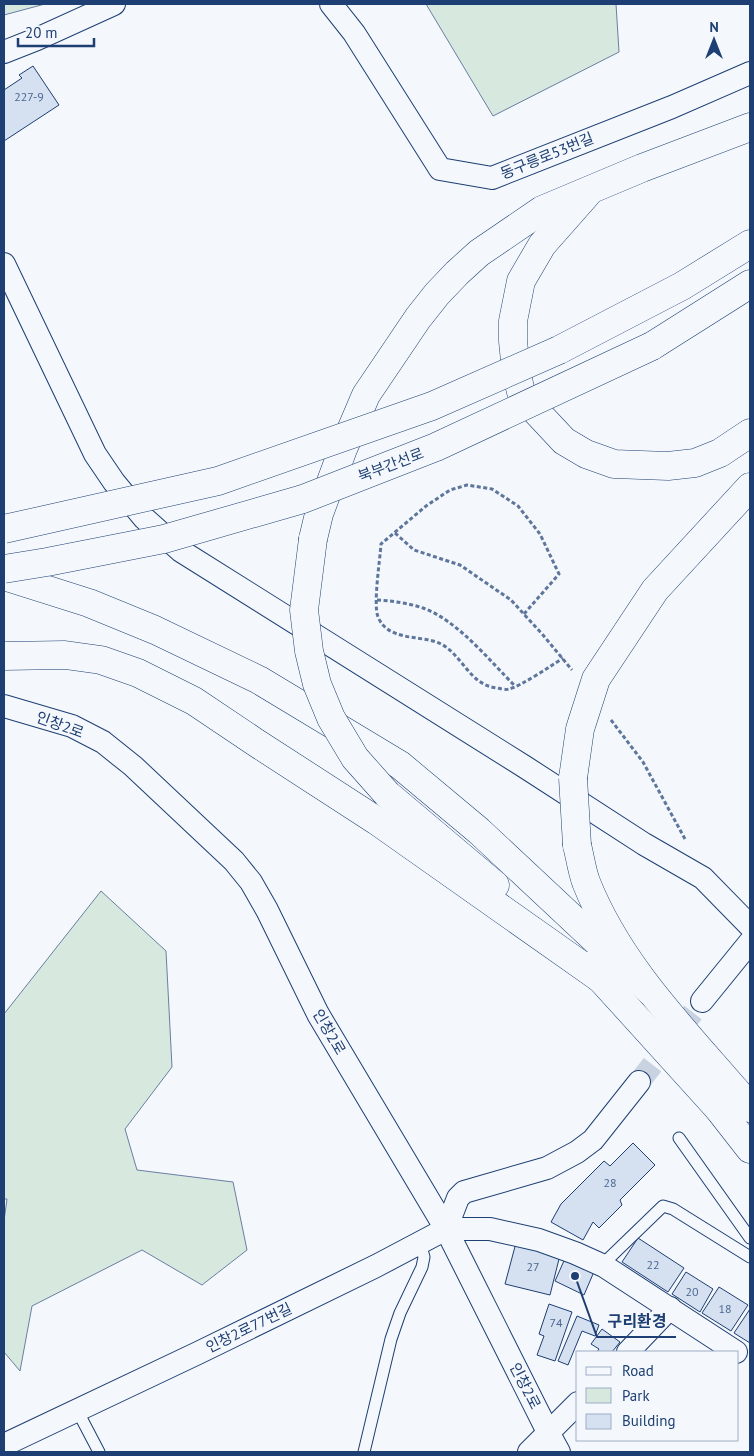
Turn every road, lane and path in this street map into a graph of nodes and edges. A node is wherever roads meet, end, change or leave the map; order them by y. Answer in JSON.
{"nodes":[{"id":1,"x":114,"y":4,"type":"edge"},
{"id":2,"x":331,"y":4,"type":"edge"},
{"id":3,"x":4,"y":52,"type":"edge"},
{"id":4,"x":750,"y":73,"type":"edge"},
{"id":5,"x":750,"y":127,"type":"edge"},
{"id":6,"x":591,"y":189,"type":"junction"},
{"id":7,"x":750,"y":244,"type":"edge"},
{"id":8,"x":4,"y":264,"type":"edge"},
{"id":9,"x":750,"y":284,"type":"edge"},
{"id":10,"x":750,"y":433,"type":"edge"},
{"id":11,"x":750,"y":487,"type":"edge"},
{"id":12,"x":4,"y":530,"type":"edge"},
{"id":13,"x":395,"y":533,"type":"junction"},
{"id":14,"x":4,"y":569,"type":"edge"},
{"id":15,"x":4,"y":576,"type":"edge"},
{"id":16,"x":377,"y":600,"type":"junction"},
{"id":17,"x":524,"y":614,"type":"junction"},
{"id":18,"x":4,"y":656,"type":"edge"},
{"id":19,"x":563,"y":658,"type":"junction"},
{"id":20,"x":577,"y":676,"type":"dead end"},
{"id":21,"x":515,"y":686,"type":"junction"},
{"id":22,"x":4,"y":706,"type":"edge"},
{"id":23,"x":612,"y":720,"type":"dead end"},
{"id":24,"x":703,"y":878,"type":"junction"},
{"id":25,"x":750,"y":926,"type":"edge"},
{"id":26,"x":750,"y":942,"type":"edge"},
{"id":27,"x":601,"y":979,"type":"junction"},
{"id":28,"x":650,"y":991,"type":"junction"},
{"id":29,"x":702,"y":1001,"type":"tunnel mouth"},
{"id":30,"x":638,"y":1082,"type":"tunnel mouth"},
{"id":31,"x":735,"y":1102,"type":"edge"},
{"id":32,"x":679,"y":1138,"type":"dead end"},
{"id":33,"x":750,"y":1149,"type":"edge"},
{"id":34,"x":446,"y":1230,"type":"junction"},
{"id":35,"x":750,"y":1238,"type":"edge"},
{"id":36,"x":420,"y":1243,"type":"junction"},
{"id":37,"x":750,"y":1257,"type":"edge"},
{"id":38,"x":602,"y":1265,"type":"junction"},
{"id":39,"x":670,"y":1308,"type":"junction"},
{"id":40,"x":629,"y":1351,"type":"edge"},
{"id":41,"x":734,"y":1351,"type":"edge"},
{"id":42,"x":739,"y":1354,"type":"edge"},
{"id":43,"x":750,"y":1362,"type":"edge"},
{"id":44,"x":576,"y":1405,"type":"edge"},
{"id":45,"x":77,"y":1410,"type":"junction"},
{"id":46,"x":548,"y":1432,"type":"junction"},
{"id":47,"x":4,"y":1445,"type":"edge"},
{"id":48,"x":99,"y":1452,"type":"edge"},
{"id":49,"x":364,"y":1452,"type":"edge"},
{"id":50,"x":529,"y":1452,"type":"edge"},
{"id":51,"x":559,"y":1452,"type":"edge"}],
"edges":[{"from":1,"to":3,"type":"street"},
{"from":2,"to":4,"type":"street","name":"동구릉로53번길"},
{"from":5,"to":6,"type":"main road"},
{"from":6,"to":10,"type":"main road"},
{"from":6,"to":27,"type":"main road","bridge":true},
{"from":7,"to":12,"type":"main road","bridge":true},
{"from":8,"to":24,"type":"street"},
{"from":9,"to":14,"type":"main road","name":"북부간선로","bridge":true},
{"from":11,"to":28,"type":"main road","bridge":true},
{"from":13,"to":16,"type":"path"},
{"from":13,"to":17,"type":"path"},
{"from":13,"to":17,"type":"path"},
{"from":15,"to":28,"type":"main road"},
{"from":16,"to":21,"type":"path"},
{"from":16,"to":21,"type":"path"},
{"from":17,"to":19,"type":"path"},
{"from":18,"to":27,"type":"main road"},
{"from":19,"to":20,"type":"path"},
{"from":19,"to":21,"type":"path"},
{"from":22,"to":34,"type":"street","name":"인창2로"},
{"from":23,"to":24,"type":"path"},
{"from":24,"to":25,"type":"street"},
{"from":26,"to":29,"type":"street"},
{"from":27,"to":31,"type":"main road"},
{"from":28,"to":31,"type":"main road"},
{"from":30,"to":34,"type":"street"},
{"from":31,"to":33,"type":"main road"},
{"from":32,"to":35,"type":"lane"},
{"from":34,"to":36,"type":"street","name":"인창2로77번길"},
{"from":34,"to":38,"type":"street"},
{"from":34,"to":46,"type":"street","name":"인창2로"},
{"from":36,"to":45,"type":"street","name":"인창2로77번길"},
{"from":36,"to":49,"type":"lane"},
{"from":37,"to":38,"type":"lane"},
{"from":38,"to":39,"type":"street"},
{"from":39,"to":40,"type":"street"},
{"from":39,"to":41,"type":"street"},
{"from":42,"to":43,"type":"street"},
{"from":44,"to":46,"type":"street"},
{"from":45,"to":47,"type":"street","name":"인창2로77번길"},
{"from":45,"to":48,"type":"lane"},
{"from":46,"to":50,"type":"street"},
{"from":46,"to":51,"type":"street","name":"인창2로"}]}
